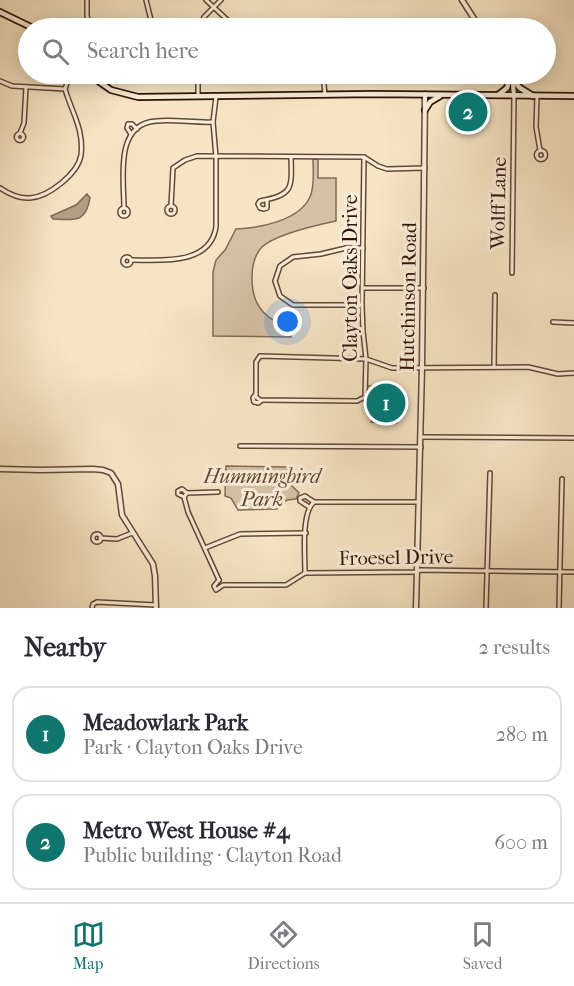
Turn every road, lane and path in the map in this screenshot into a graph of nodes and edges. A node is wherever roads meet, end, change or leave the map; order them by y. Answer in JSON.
{"nodes":[{"id":1,"x":87,"y":0,"type":"edge"},
{"id":2,"x":146,"y":0,"type":"edge"},
{"id":3,"x":206,"y":0,"type":"edge"},
{"id":4,"x":221,"y":0,"type":"edge"},
{"id":5,"x":462,"y":0,"type":"edge"},
{"id":6,"x":214,"y":7,"type":"junction"},
{"id":7,"x":0,"y":12,"type":"edge"},
{"id":8,"x":88,"y":18,"type":"edge"},
{"id":9,"x":150,"y":18,"type":"edge"},
{"id":10,"x":205,"y":18,"type":"edge"},
{"id":11,"x":225,"y":18,"type":"edge"},
{"id":12,"x":474,"y":18,"type":"edge"},
{"id":13,"x":18,"y":21,"type":"edge"},
{"id":14,"x":0,"y":81,"type":"edge"},
{"id":15,"x":67,"y":84,"type":"edge"},
{"id":16,"x":102,"y":84,"type":"edge"},
{"id":17,"x":198,"y":84,"type":"edge"},
{"id":18,"x":324,"y":84,"type":"edge"},
{"id":19,"x":508,"y":84,"type":"edge"},
{"id":20,"x":512,"y":84,"type":"edge"},
{"id":21,"x":517,"y":84,"type":"edge"},
{"id":22,"x":26,"y":87,"type":"junction"},
{"id":23,"x":65,"y":89,"type":"junction"},
{"id":24,"x":425,"y":94,"type":"junction"},
{"id":25,"x":325,"y":95,"type":"junction"},
{"id":26,"x":443,"y":95,"type":"junction"},
{"id":27,"x":496,"y":96,"type":"junction"},
{"id":28,"x":514,"y":96,"type":"junction"},
{"id":29,"x":535,"y":96,"type":"junction"},
{"id":30,"x":574,"y":96,"type":"edge"},
{"id":31,"x":198,"y":97,"type":"junction"},
{"id":32,"x":216,"y":97,"type":"junction"},
{"id":33,"x":425,"y":110,"type":"junction"},
{"id":34,"x":213,"y":122,"type":"junction"},
{"id":35,"x":137,"y":129,"type":"junction"},
{"id":36,"x":20,"y":133,"type":"dead end"},
{"id":37,"x":131,"y":134,"type":"junction"},
{"id":38,"x":540,"y":150,"type":"dead end"},
{"id":39,"x":216,"y":157,"type":"junction"},
{"id":40,"x":291,"y":157,"type":"junction"},
{"id":41,"x":364,"y":157,"type":"junction"},
{"id":42,"x":425,"y":168,"type":"junction"},
{"id":43,"x":0,"y":188,"type":"edge"},
{"id":44,"x":267,"y":200,"type":"junction"},
{"id":45,"x":171,"y":206,"type":"dead end"},
{"id":46,"x":124,"y":208,"type":"dead end"},
{"id":47,"x":363,"y":248,"type":"junction"},
{"id":48,"x":131,"y":260,"type":"dead end"},
{"id":49,"x":512,"y":273,"type":"dead end"},
{"id":50,"x":363,"y":288,"type":"junction"},
{"id":51,"x":424,"y":288,"type":"junction"},
{"id":52,"x":495,"y":295,"type":"dead end"},
{"id":53,"x":362,"y":305,"type":"junction"},
{"id":54,"x":553,"y":322,"type":"dead end"},
{"id":55,"x":574,"y":322,"type":"edge"},
{"id":56,"x":366,"y":359,"type":"junction"},
{"id":57,"x":422,"y":367,"type":"junction"},
{"id":58,"x":494,"y":367,"type":"junction"},
{"id":59,"x":574,"y":373,"type":"edge"},
{"id":60,"x":421,"y":437,"type":"junction"},
{"id":61,"x":574,"y":438,"type":"edge"},
{"id":62,"x":240,"y":446,"type":"dead end"},
{"id":63,"x":421,"y":447,"type":"junction"},
{"id":64,"x":0,"y":469,"type":"edge"},
{"id":65,"x":490,"y":473,"type":"dead end"},
{"id":66,"x":562,"y":479,"type":"dead end"},
{"id":67,"x":218,"y":492,"type":"dead end"},
{"id":68,"x":314,"y":502,"type":"junction"},
{"id":69,"x":418,"y":502,"type":"junction"},
{"id":70,"x":310,"y":506,"type":"junction"},
{"id":71,"x":132,"y":532,"type":"junction"},
{"id":72,"x":306,"y":533,"type":"junction"},
{"id":73,"x":100,"y":538,"type":"dead end"},
{"id":74,"x":205,"y":548,"type":"junction"},
{"id":75,"x":487,"y":570,"type":"junction"},
{"id":76,"x":417,"y":572,"type":"junction"},
{"id":77,"x":560,"y":572,"type":"junction"},
{"id":78,"x":574,"y":572,"type":"edge"},
{"id":79,"x":305,"y":573,"type":"junction"},
{"id":80,"x":219,"y":580,"type":"junction"},
{"id":81,"x":223,"y":585,"type":"junction"},
{"id":82,"x":156,"y":607,"type":"edge"},
{"id":83,"x":92,"y":608,"type":"edge"},
{"id":84,"x":416,"y":608,"type":"edge"},
{"id":85,"x":486,"y":608,"type":"edge"},
{"id":86,"x":559,"y":608,"type":"edge"}],
"edges":[{"from":1,"to":8,"type":"street"},
{"from":2,"to":9,"type":"street"},
{"from":3,"to":6,"type":"street"},
{"from":4,"to":6,"type":"street"},
{"from":5,"to":12,"type":"street"},
{"from":6,"to":10,"type":"street"},
{"from":6,"to":11,"type":"street"},
{"from":7,"to":13,"type":"main road"},
{"from":14,"to":22,"type":"street"},
{"from":15,"to":23,"type":"street"},
{"from":16,"to":31,"type":"main road"},
{"from":17,"to":31,"type":"street"},
{"from":18,"to":25,"type":"street"},
{"from":19,"to":27,"type":"main road"},
{"from":20,"to":28,"type":"street"},
{"from":21,"to":29,"type":"main road"},
{"from":22,"to":23,"type":"street"},
{"from":22,"to":36,"type":"street"},
{"from":23,"to":43,"type":"street"},
{"from":24,"to":25,"type":"main road"},
{"from":24,"to":26,"type":"main road"},
{"from":24,"to":33,"type":"street","name":"Hutchinson Road"},
{"from":25,"to":32,"type":"main road"},
{"from":26,"to":27,"type":"main road"},
{"from":26,"to":33,"type":"main road"},
{"from":27,"to":28,"type":"main road"},
{"from":28,"to":29,"type":"main road"},
{"from":28,"to":49,"type":"street","name":"Wolff Lane"},
{"from":29,"to":30,"type":"main road"},
{"from":29,"to":38,"type":"street"},
{"from":31,"to":32,"type":"main road"},
{"from":32,"to":34,"type":"street"},
{"from":33,"to":42,"type":"street","name":"Hutchinson Road"},
{"from":34,"to":35,"type":"street"},
{"from":34,"to":39,"type":"street"},
{"from":35,"to":37,"type":"street"},
{"from":35,"to":37,"type":"street"},
{"from":37,"to":46,"type":"street"},
{"from":39,"to":40,"type":"street"},
{"from":39,"to":45,"type":"street"},
{"from":39,"to":48,"type":"street"},
{"from":40,"to":41,"type":"street"},
{"from":40,"to":44,"type":"street"},
{"from":41,"to":42,"type":"street"},
{"from":41,"to":47,"type":"street","name":"Clayton Oaks Drive"},
{"from":42,"to":51,"type":"street","name":"Hutchinson Road"},
{"from":44,"to":44,"type":"street"},
{"from":47,"to":50,"type":"street","name":"Clayton Oaks Drive"},
{"from":47,"to":53,"type":"street"},
{"from":50,"to":51,"type":"street"},
{"from":50,"to":53,"type":"street","name":"Clayton Oaks Drive"},
{"from":51,"to":57,"type":"street","name":"Hutchinson Road"},
{"from":52,"to":58,"type":"street"},
{"from":53,"to":56,"type":"street","name":"Clayton Oaks Drive"},
{"from":54,"to":55,"type":"street"},
{"from":56,"to":56,"type":"street","name":"Clayton Oaks Drive"},
{"from":56,"to":57,"type":"street"},
{"from":57,"to":58,"type":"street"},
{"from":57,"to":60,"type":"street","name":"Hutchinson Road"},
{"from":58,"to":59,"type":"street"},
{"from":60,"to":61,"type":"street"},
{"from":60,"to":63,"type":"street","name":"Hutchinson Road"},
{"from":62,"to":63,"type":"street"},
{"from":63,"to":69,"type":"street","name":"Hutchinson Road"},
{"from":64,"to":71,"type":"street"},
{"from":65,"to":75,"type":"street"},
{"from":66,"to":77,"type":"street"},
{"from":67,"to":74,"type":"street"},
{"from":68,"to":69,"type":"street"},
{"from":68,"to":70,"type":"street"},
{"from":68,"to":70,"type":"street"},
{"from":69,"to":76,"type":"street","name":"Hutchinson Road"},
{"from":70,"to":72,"type":"street"},
{"from":71,"to":73,"type":"street"},
{"from":71,"to":82,"type":"street"},
{"from":72,"to":74,"type":"street"},
{"from":72,"to":79,"type":"street"},
{"from":74,"to":80,"type":"street"},
{"from":75,"to":76,"type":"street","name":"Froesel Drive"},
{"from":75,"to":77,"type":"street","name":"Froesel Drive"},
{"from":75,"to":85,"type":"street"},
{"from":76,"to":79,"type":"street","name":"Froesel Drive"},
{"from":76,"to":84,"type":"street","name":"Hutchinson Road"},
{"from":77,"to":78,"type":"street","name":"Froesel Drive"},
{"from":77,"to":86,"type":"street"},
{"from":79,"to":81,"type":"street","name":"Froesel Drive"},
{"from":80,"to":81,"type":"street"},
{"from":80,"to":81,"type":"street"},
{"from":82,"to":83,"type":"street"}]}
